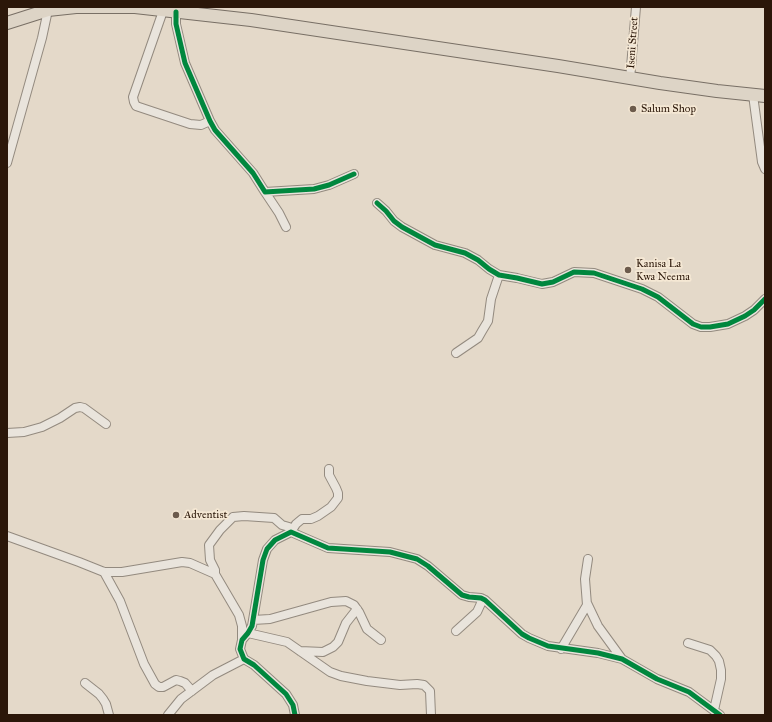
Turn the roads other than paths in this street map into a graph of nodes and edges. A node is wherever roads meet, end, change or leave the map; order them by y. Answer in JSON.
{"nodes":[{"id":1,"x":636,"y":7,"type":"edge"},
{"id":2,"x":48,"y":10,"type":"junction"},
{"id":3,"x":162,"y":11,"type":"junction"},
{"id":4,"x":176,"y":12,"type":"junction"},
{"id":5,"x":7,"y":23,"type":"edge"},
{"id":6,"x":630,"y":79,"type":"junction"},
{"id":7,"x":753,"y":95,"type":"junction"},
{"id":8,"x":765,"y":96,"type":"edge"},
{"id":9,"x":210,"y":121,"type":"junction"},
{"id":10,"x":7,"y":163,"type":"edge"},
{"id":11,"x":765,"y":169,"type":"edge"},
{"id":12,"x":354,"y":174,"type":"dead end"},
{"id":13,"x":266,"y":192,"type":"junction"},
{"id":14,"x":378,"y":203,"type":"dead end"},
{"id":15,"x":286,"y":227,"type":"dead end"},
{"id":16,"x":499,"y":275,"type":"junction"},
{"id":17,"x":765,"y":299,"type":"edge"},
{"id":18,"x":456,"y":353,"type":"dead end"},
{"id":19,"x":106,"y":424,"type":"dead end"},
{"id":20,"x":7,"y":433,"type":"edge"},
{"id":21,"x":328,"y":469,"type":"dead end"},
{"id":22,"x":291,"y":532,"type":"junction"},
{"id":23,"x":7,"y":536,"type":"edge"},
{"id":24,"x":588,"y":559,"type":"dead end"},
{"id":25,"x":104,"y":572,"type":"junction"},
{"id":26,"x":215,"y":574,"type":"junction"},
{"id":27,"x":483,"y":599,"type":"junction"},
{"id":28,"x":587,"y":603,"type":"junction"},
{"id":29,"x":357,"y":609,"type":"junction"},
{"id":30,"x":253,"y":620,"type":"junction"},
{"id":31,"x":456,"y":631,"type":"dead end"},
{"id":32,"x":248,"y":633,"type":"junction"},
{"id":33,"x":242,"y":640,"type":"junction"},
{"id":34,"x":381,"y":640,"type":"dead end"},
{"id":35,"x":688,"y":642,"type":"dead end"},
{"id":36,"x":561,"y":649,"type":"junction"},
{"id":37,"x":300,"y":651,"type":"junction"},
{"id":38,"x":244,"y":659,"type":"junction"},
{"id":39,"x":622,"y":659,"type":"junction"},
{"id":40,"x":85,"y":684,"type":"dead end"},
{"id":41,"x":192,"y":691,"type":"junction"},
{"id":42,"x":717,"y":712,"type":"edge"},
{"id":43,"x":109,"y":715,"type":"edge"},
{"id":44,"x":168,"y":715,"type":"edge"},
{"id":45,"x":295,"y":715,"type":"edge"},
{"id":46,"x":432,"y":715,"type":"edge"}],
"edges":[{"from":1,"to":6,"type":"street","name":"Iseni Street"},
{"from":2,"to":3,"type":"highway"},
{"from":2,"to":5,"type":"highway"},
{"from":2,"to":10,"type":"street"},
{"from":3,"to":4,"type":"highway"},
{"from":3,"to":9,"type":"street"},
{"from":4,"to":6,"type":"highway"},
{"from":4,"to":9,"type":"street"},
{"from":6,"to":7,"type":"highway"},
{"from":7,"to":8,"type":"highway"},
{"from":7,"to":11,"type":"street"},
{"from":9,"to":13,"type":"street"},
{"from":12,"to":13,"type":"street"},
{"from":13,"to":15,"type":"street"},
{"from":14,"to":16,"type":"street"},
{"from":16,"to":17,"type":"street"},
{"from":16,"to":18,"type":"street"},
{"from":19,"to":20,"type":"street"},
{"from":21,"to":22,"type":"street"},
{"from":22,"to":26,"type":"street"},
{"from":22,"to":27,"type":"street"},
{"from":22,"to":30,"type":"street"},
{"from":23,"to":25,"type":"street"},
{"from":24,"to":28,"type":"street"},
{"from":25,"to":26,"type":"street"},
{"from":25,"to":41,"type":"street"},
{"from":26,"to":33,"type":"street"},
{"from":27,"to":31,"type":"street"},
{"from":27,"to":36,"type":"street"},
{"from":28,"to":36,"type":"street"},
{"from":28,"to":39,"type":"street"},
{"from":29,"to":30,"type":"street"},
{"from":29,"to":34,"type":"street"},
{"from":29,"to":37,"type":"street"},
{"from":30,"to":32,"type":"street"},
{"from":32,"to":33,"type":"street"},
{"from":32,"to":37,"type":"street"},
{"from":33,"to":38,"type":"street"},
{"from":35,"to":42,"type":"street"},
{"from":36,"to":39,"type":"street"},
{"from":37,"to":46,"type":"street"},
{"from":38,"to":41,"type":"street"},
{"from":38,"to":45,"type":"street"},
{"from":39,"to":42,"type":"street"},
{"from":40,"to":43,"type":"street"},
{"from":41,"to":44,"type":"street"}]}
